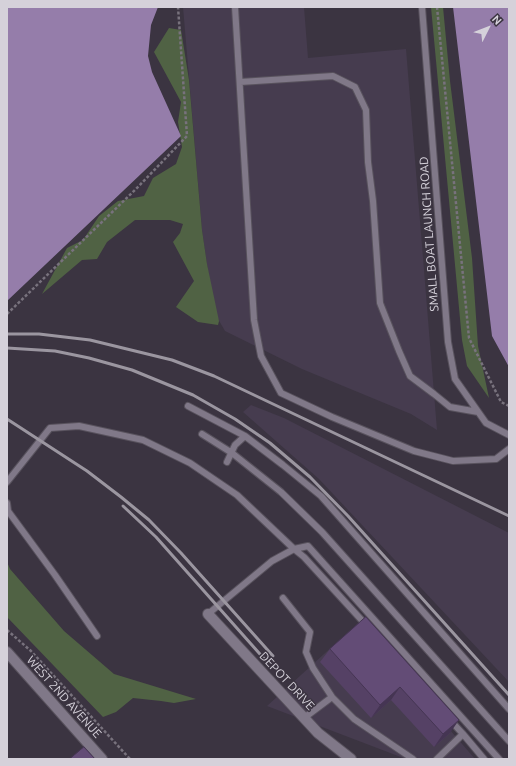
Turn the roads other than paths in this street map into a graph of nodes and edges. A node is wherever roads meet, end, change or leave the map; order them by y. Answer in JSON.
{"nodes":[{"id":1,"x":235,"y":7,"type":"edge"},
{"id":2,"x":422,"y":7,"type":"edge"},
{"id":3,"x":240,"y":82,"type":"junction"},
{"id":4,"x":188,"y":406,"type":"dead end"},
{"id":5,"x":478,"y":412,"type":"junction"},
{"id":6,"x":202,"y":434,"type":"dead end"},
{"id":7,"x":509,"y":435,"type":"edge"},
{"id":8,"x":245,"y":436,"type":"junction"},
{"id":9,"x":509,"y":449,"type":"edge"},
{"id":10,"x":232,"y":453,"type":"junction"},
{"id":11,"x":227,"y":462,"type":"dead end"},
{"id":12,"x":7,"y":482,"type":"edge"},
{"id":13,"x":7,"y":503,"type":"edge"},
{"id":14,"x":294,"y":549,"type":"junction"},
{"id":15,"x":283,"y":598,"type":"dead end"},
{"id":16,"x":208,"y":614,"type":"joint"},
{"id":17,"x":373,"y":633,"type":"edge"},
{"id":18,"x":97,"y":636,"type":"dead end"},
{"id":19,"x":7,"y":652,"type":"edge"},
{"id":20,"x":332,"y":697,"type":"junction"},
{"id":21,"x":509,"y":709,"type":"edge"},
{"id":22,"x":445,"y":714,"type":"edge"},
{"id":23,"x":304,"y":718,"type":"junction"},
{"id":24,"x":463,"y":734,"type":"junction"},
{"id":25,"x":509,"y":741,"type":"edge"},
{"id":26,"x":102,"y":759,"type":"edge"},
{"id":27,"x":351,"y":759,"type":"edge"},
{"id":28,"x":412,"y":759,"type":"edge"},
{"id":29,"x":437,"y":759,"type":"edge"},
{"id":30,"x":484,"y":759,"type":"edge"},
{"id":31,"x":500,"y":759,"type":"edge"}],
"edges":[{"from":1,"to":3,"type":"lane"},
{"from":2,"to":5,"type":"lane","name":"SMALL BOAT LAUNCH ROAD"},
{"from":3,"to":5,"type":"lane"},
{"from":3,"to":9,"type":"lane"},
{"from":4,"to":8,"type":"lane"},
{"from":5,"to":7,"type":"lane","name":"SMALL BOAT LAUNCH ROAD"},
{"from":6,"to":10,"type":"lane"},
{"from":8,"to":10,"type":"lane"},
{"from":8,"to":21,"type":"lane"},
{"from":10,"to":11,"type":"lane"},
{"from":10,"to":25,"type":"lane"},
{"from":12,"to":14,"type":"lane"},
{"from":13,"to":18,"type":"lane"},
{"from":14,"to":16,"type":"lane"},
{"from":14,"to":17,"type":"lane"},
{"from":14,"to":31,"type":"lane"},
{"from":15,"to":20,"type":"lane"},
{"from":16,"to":23,"type":"street","name":"DEPOT DRIVE"},
{"from":19,"to":26,"type":"street","name":"WEST 2ND AVENUE"},
{"from":20,"to":23,"type":"lane"},
{"from":20,"to":28,"type":"lane"},
{"from":22,"to":24,"type":"lane"},
{"from":23,"to":27,"type":"street","name":"DEPOT DRIVE"},
{"from":24,"to":29,"type":"lane"},
{"from":24,"to":30,"type":"lane"}]}
